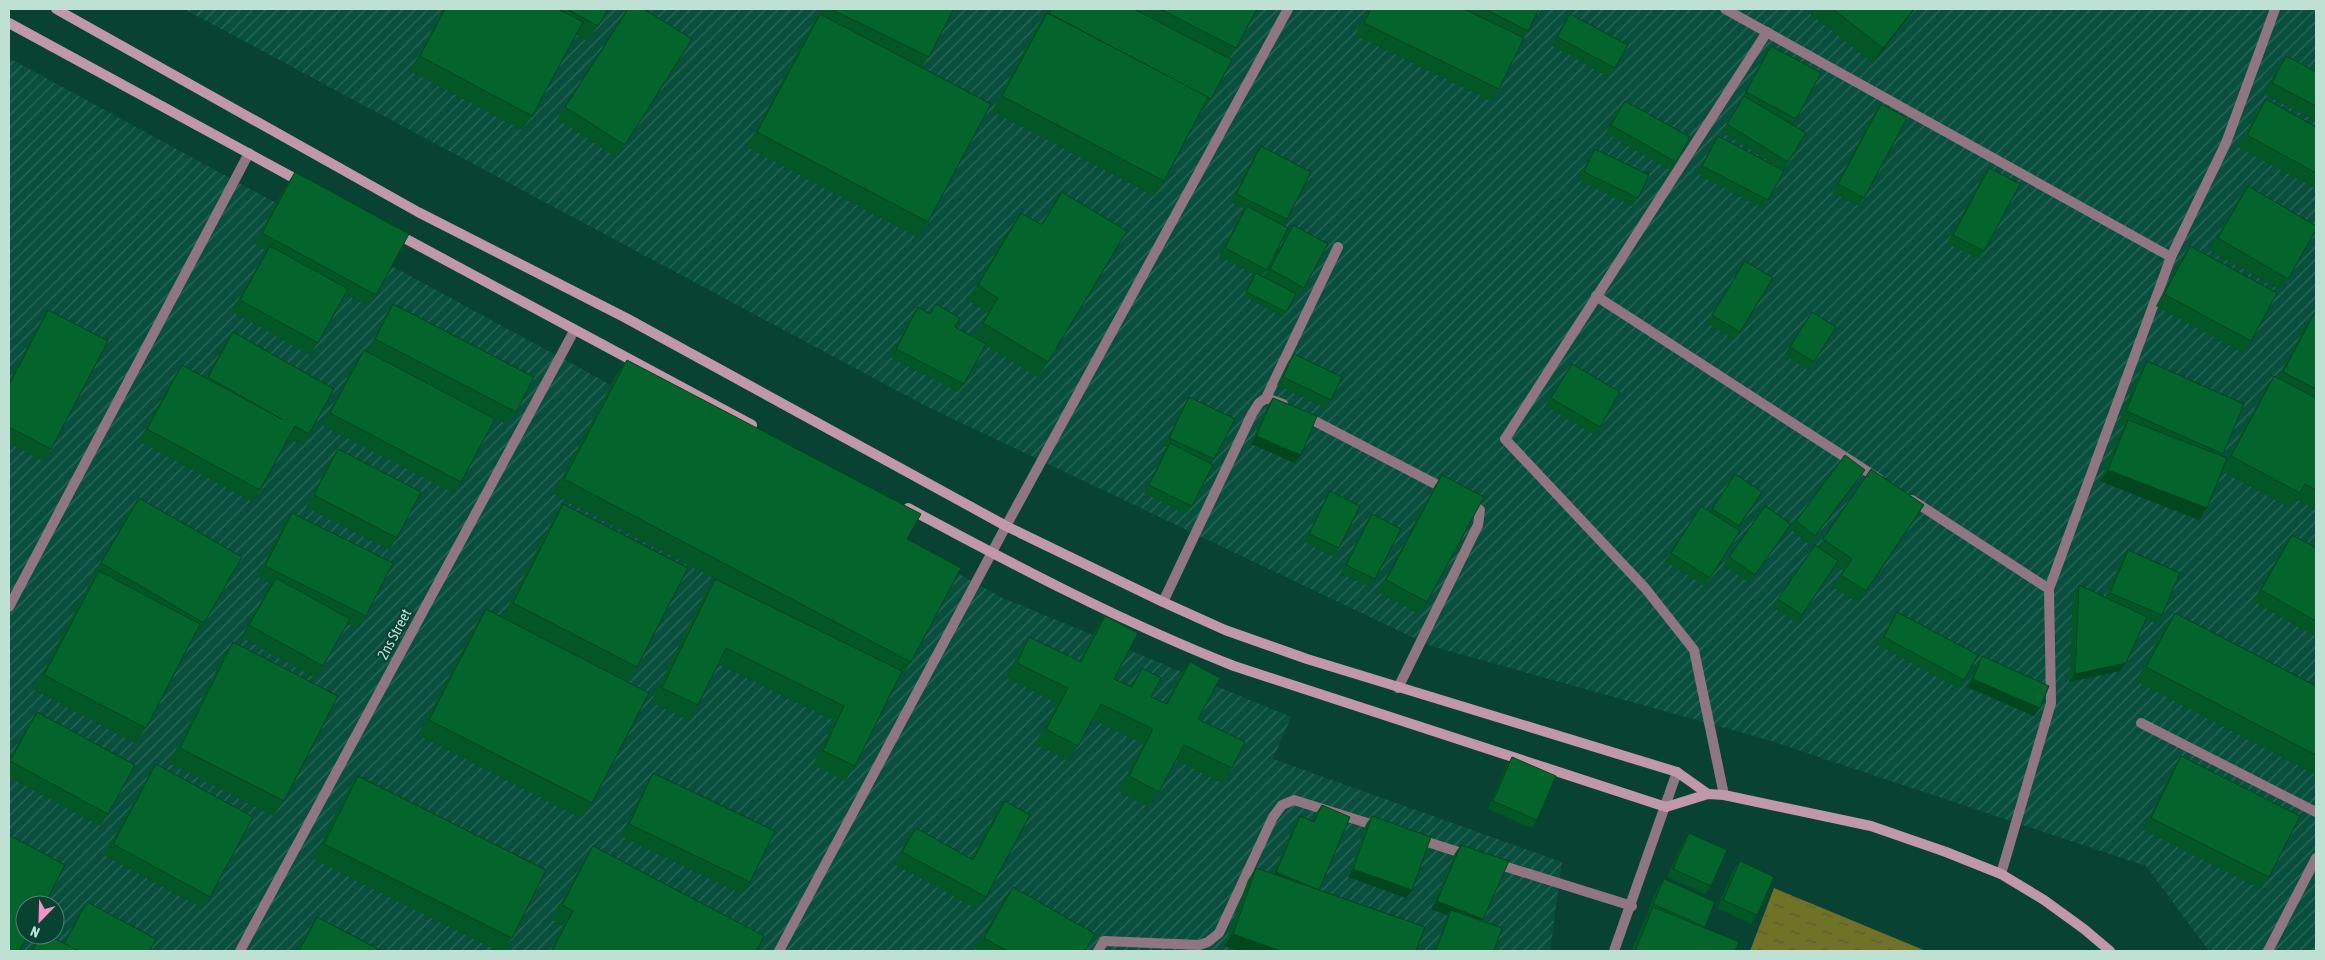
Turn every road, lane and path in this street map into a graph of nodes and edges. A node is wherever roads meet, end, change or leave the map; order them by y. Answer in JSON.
{"nodes":[{"id":1,"x":56,"y":9,"type":"edge"},
{"id":2,"x":1288,"y":9,"type":"edge"},
{"id":3,"x":1725,"y":9,"type":"edge"},
{"id":4,"x":2274,"y":9,"type":"edge"},
{"id":5,"x":9,"y":23,"type":"edge"},
{"id":6,"x":1767,"y":32,"type":"junction"},
{"id":7,"x":249,"y":153,"type":"junction"},
{"id":8,"x":309,"y":186,"type":"edge"},
{"id":9,"x":386,"y":228,"type":"edge"},
{"id":10,"x":1338,"y":247,"type":"dead end"},
{"id":11,"x":2171,"y":258,"type":"junction"},
{"id":12,"x":1596,"y":296,"type":"junction"},
{"id":13,"x":574,"y":331,"type":"junction"},
{"id":14,"x":1266,"y":398,"type":"junction"},
{"id":15,"x":757,"y":428,"type":"edge"},
{"id":16,"x":1889,"y":486,"type":"edge"},
{"id":17,"x":1906,"y":496,"type":"edge"},
{"id":18,"x":897,"y":502,"type":"edge"},
{"id":19,"x":1006,"y":526,"type":"junction"},
{"id":20,"x":992,"y":553,"type":"junction"},
{"id":21,"x":2049,"y":589,"type":"junction"},
{"id":22,"x":1163,"y":602,"type":"junction"},
{"id":23,"x":9,"y":606,"type":"edge"},
{"id":24,"x":1398,"y":688,"type":"junction"},
{"id":25,"x":2141,"y":723,"type":"dead end"},
{"id":26,"x":1677,"y":772,"type":"junction"},
{"id":27,"x":1708,"y":794,"type":"junction"},
{"id":28,"x":1724,"y":795,"type":"junction"},
{"id":29,"x":1666,"y":806,"type":"junction"},
{"id":30,"x":2316,"y":812,"type":"edge"},
{"id":31,"x":1388,"y":829,"type":"edge"},
{"id":32,"x":1406,"y":835,"type":"edge"},
{"id":33,"x":2316,"y":858,"type":"edge"},
{"id":34,"x":2001,"y":874,"type":"junction"},
{"id":35,"x":1632,"y":906,"type":"junction"},
{"id":36,"x":240,"y":951,"type":"edge"},
{"id":37,"x":779,"y":951,"type":"edge"},
{"id":38,"x":1098,"y":951,"type":"edge"},
{"id":39,"x":1614,"y":951,"type":"edge"},
{"id":40,"x":2110,"y":951,"type":"edge"},
{"id":41,"x":2268,"y":951,"type":"edge"}],
"edges":[{"from":1,"to":19,"type":"main road"},
{"from":2,"to":19,"type":"street"},
{"from":3,"to":6,"type":"street"},
{"from":4,"to":11,"type":"street"},
{"from":5,"to":7,"type":"main road"},
{"from":6,"to":11,"type":"street"},
{"from":6,"to":12,"type":"street"},
{"from":7,"to":8,"type":"main road"},
{"from":7,"to":23,"type":"street"},
{"from":9,"to":13,"type":"main road"},
{"from":10,"to":14,"type":"street"},
{"from":11,"to":21,"type":"street"},
{"from":12,"to":16,"type":"street"},
{"from":12,"to":28,"type":"street"},
{"from":13,"to":15,"type":"main road"},
{"from":13,"to":36,"type":"street","name":"2ns Street"},
{"from":14,"to":22,"type":"street"},
{"from":14,"to":24,"type":"street"},
{"from":17,"to":21,"type":"street"},
{"from":18,"to":20,"type":"main road"},
{"from":19,"to":20,"type":"street"},
{"from":19,"to":22,"type":"main road"},
{"from":20,"to":29,"type":"main road"},
{"from":20,"to":37,"type":"street"},
{"from":21,"to":34,"type":"street"},
{"from":22,"to":24,"type":"main road"},
{"from":24,"to":26,"type":"main road"},
{"from":25,"to":30,"type":"street"},
{"from":26,"to":27,"type":"main road"},
{"from":26,"to":29,"type":"street"},
{"from":27,"to":28,"type":"main road"},
{"from":27,"to":29,"type":"main road"},
{"from":28,"to":34,"type":"main road"},
{"from":29,"to":35,"type":"street"},
{"from":31,"to":38,"type":"street"},
{"from":32,"to":35,"type":"street"},
{"from":33,"to":41,"type":"street"},
{"from":34,"to":40,"type":"main road"},
{"from":35,"to":39,"type":"street"}]}
